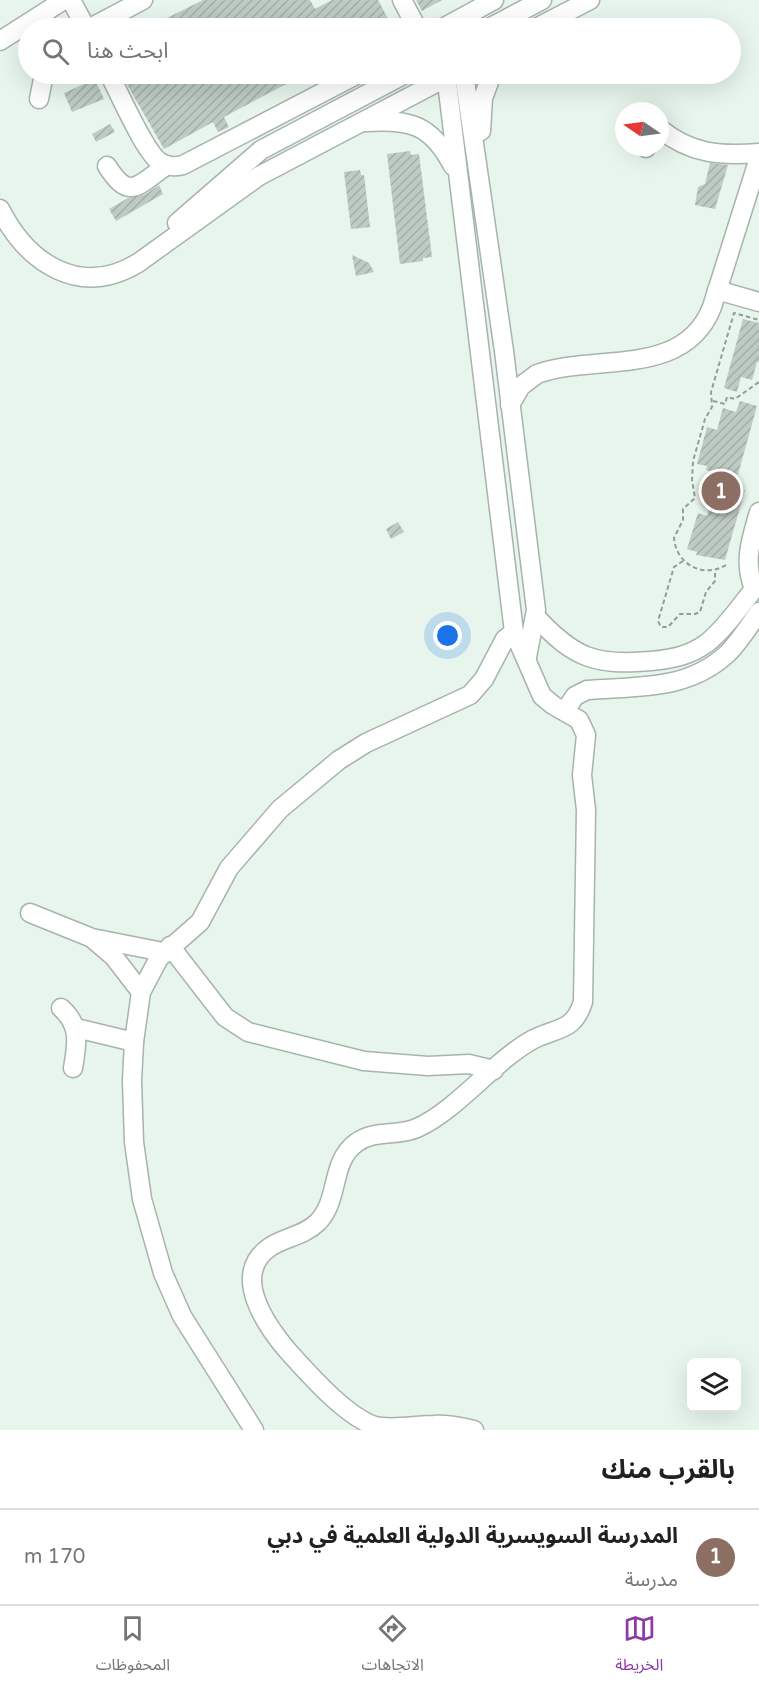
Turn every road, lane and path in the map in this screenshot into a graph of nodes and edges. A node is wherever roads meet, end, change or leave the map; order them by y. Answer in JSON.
{"nodes":[{"id":1,"x":64,"y":0,"type":"edge"},
{"id":2,"x":71,"y":0,"type":"edge"},
{"id":3,"x":143,"y":0,"type":"edge"},
{"id":4,"x":402,"y":0,"type":"edge"},
{"id":5,"x":494,"y":0,"type":"edge"},
{"id":6,"x":543,"y":0,"type":"edge"},
{"id":7,"x":590,"y":0,"type":"edge"},
{"id":8,"x":36,"y":18,"type":"edge"},
{"id":9,"x":79,"y":18,"type":"edge"},
{"id":10,"x":103,"y":18,"type":"edge"},
{"id":11,"x":412,"y":18,"type":"edge"},
{"id":12,"x":461,"y":18,"type":"edge"},
{"id":13,"x":508,"y":18,"type":"edge"},
{"id":14,"x":555,"y":18,"type":"edge"},
{"id":15,"x":18,"y":29,"type":"edge"},
{"id":16,"x":0,"y":41,"type":"edge"},
{"id":17,"x":42,"y":84,"type":"edge"},
{"id":18,"x":115,"y":84,"type":"edge"},
{"id":19,"x":339,"y":84,"type":"edge"},
{"id":20,"x":386,"y":84,"type":"edge"},
{"id":21,"x":431,"y":84,"type":"edge"},
{"id":22,"x":449,"y":84,"type":"edge"},
{"id":23,"x":465,"y":84,"type":"edge"},
{"id":24,"x":489,"y":84,"type":"edge"},
{"id":25,"x":39,"y":99,"type":"dead end"},
{"id":26,"x":361,"y":122,"type":"junction"},
{"id":27,"x":669,"y":136,"type":"edge"},
{"id":28,"x":759,"y":153,"type":"edge"},
{"id":29,"x":759,"y":158,"type":"edge"},
{"id":30,"x":167,"y":165,"type":"junction"},
{"id":31,"x":107,"y":166,"type":"dead end"},
{"id":32,"x":477,"y":168,"type":"junction"},
{"id":33,"x":458,"y":174,"type":"junction"},
{"id":34,"x":0,"y":208,"type":"edge"},
{"id":35,"x":717,"y":290,"type":"junction"},
{"id":36,"x":759,"y":302,"type":"edge"},
{"id":37,"x":759,"y":320,"type":"edge"},
{"id":38,"x":479,"y":350,"type":"junction"},
{"id":39,"x":505,"y":358,"type":"junction"},
{"id":40,"x":537,"y":375,"type":"junction"},
{"id":41,"x":759,"y":382,"type":"edge"},
{"id":42,"x":713,"y":401,"type":"junction"},
{"id":43,"x":510,"y":405,"type":"junction"},
{"id":44,"x":759,"y":512,"type":"edge"},
{"id":45,"x":683,"y":561,"type":"junction"},
{"id":46,"x":726,"y":565,"type":"dead end"},
{"id":47,"x":715,"y":570,"type":"junction"},
{"id":48,"x":757,"y":586,"type":"edge"},
{"id":49,"x":759,"y":612,"type":"edge"},
{"id":50,"x":536,"y":617,"type":"junction"},
{"id":51,"x":514,"y":632,"type":"junction"},
{"id":52,"x":527,"y":657,"type":"junction"},
{"id":53,"x":565,"y":711,"type":"junction"},
{"id":54,"x":30,"y":913,"type":"dead end"},
{"id":55,"x":92,"y":938,"type":"junction"},
{"id":56,"x":167,"y":949,"type":"junction"},
{"id":57,"x":141,"y":992,"type":"junction"},
{"id":58,"x":61,"y":1008,"type":"dead end"},
{"id":59,"x":76,"y":1028,"type":"junction"},
{"id":60,"x":134,"y":1042,"type":"junction"},
{"id":61,"x":72,"y":1068,"type":"dead end"},
{"id":62,"x":494,"y":1070,"type":"junction"},
{"id":63,"x":254,"y":1430,"type":"edge"},
{"id":64,"x":474,"y":1430,"type":"edge"}],
"edges":[{"from":1,"to":8,"type":"street"},
{"from":2,"to":9,"type":"street"},
{"from":3,"to":10,"type":"street"},
{"from":4,"to":11,"type":"street"},
{"from":5,"to":12,"type":"street"},
{"from":6,"to":13,"type":"street"},
{"from":7,"to":14,"type":"street"},
{"from":15,"to":16,"type":"street"},
{"from":17,"to":25,"type":"street"},
{"from":18,"to":30,"type":"street"},
{"from":19,"to":30,"type":"street"},
{"from":20,"to":34,"type":"street"},
{"from":21,"to":26,"type":"street"},
{"from":22,"to":33,"type":"street"},
{"from":23,"to":32,"type":"street"},
{"from":24,"to":32,"type":"street"},
{"from":26,"to":33,"type":"street"},
{"from":26,"to":34,"type":"street"},
{"from":27,"to":28,"type":"street"},
{"from":29,"to":35,"type":"street"},
{"from":30,"to":31,"type":"street"},
{"from":32,"to":39,"type":"street"},
{"from":33,"to":38,"type":"street"},
{"from":35,"to":36,"type":"street"},
{"from":35,"to":40,"type":"street"},
{"from":37,"to":42,"type":"path"},
{"from":38,"to":39,"type":"street"},
{"from":38,"to":51,"type":"street"},
{"from":39,"to":40,"type":"street"},
{"from":39,"to":43,"type":"street"},
{"from":40,"to":43,"type":"street"},
{"from":41,"to":42,"type":"path"},
{"from":42,"to":45,"type":"path"},
{"from":43,"to":50,"type":"street"},
{"from":44,"to":48,"type":"street"},
{"from":45,"to":47,"type":"path"},
{"from":45,"to":47,"type":"path"},
{"from":46,"to":47,"type":"path"},
{"from":48,"to":50,"type":"street"},
{"from":49,"to":53,"type":"street"},
{"from":50,"to":52,"type":"street"},
{"from":51,"to":52,"type":"street"},
{"from":51,"to":56,"type":"street"},
{"from":52,"to":53,"type":"street"},
{"from":53,"to":62,"type":"street"},
{"from":54,"to":55,"type":"street"},
{"from":55,"to":56,"type":"street"},
{"from":55,"to":57,"type":"street"},
{"from":56,"to":57,"type":"street"},
{"from":56,"to":62,"type":"street"},
{"from":57,"to":60,"type":"street"},
{"from":58,"to":59,"type":"street"},
{"from":59,"to":60,"type":"street"},
{"from":59,"to":61,"type":"street"},
{"from":60,"to":63,"type":"street"},
{"from":62,"to":64,"type":"street"}]}
